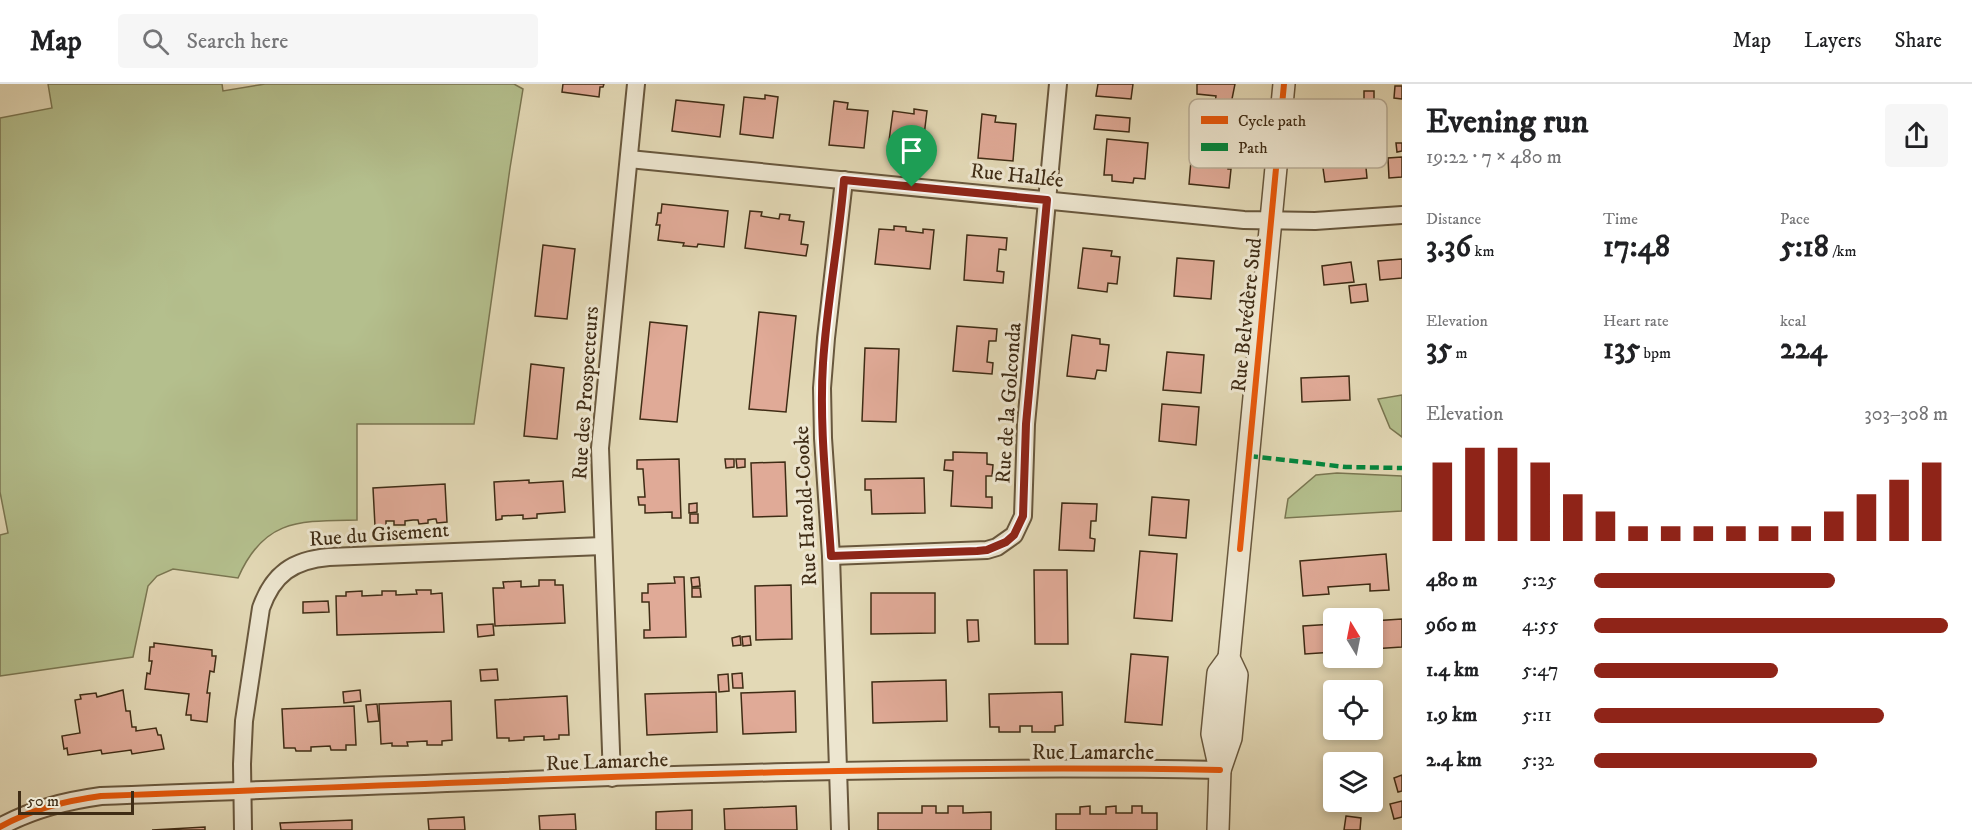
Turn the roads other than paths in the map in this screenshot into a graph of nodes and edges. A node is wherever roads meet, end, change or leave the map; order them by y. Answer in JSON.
{"nodes":[{"id":1,"x":636,"y":84,"type":"edge"},
{"id":2,"x":1058,"y":84,"type":"edge"},
{"id":3,"x":1284,"y":84,"type":"edge"},
{"id":4,"x":1283,"y":99,"type":"edge"},
{"id":5,"x":629,"y":159,"type":"junction"},
{"id":6,"x":1276,"y":168,"type":"edge"},
{"id":7,"x":844,"y":180,"type":"junction"},
{"id":8,"x":1047,"y":200,"type":"junction"},
{"id":9,"x":1402,"y":215,"type":"edge"},
{"id":10,"x":1271,"y":221,"type":"junction"},
{"id":11,"x":603,"y":546,"type":"junction"},
{"id":12,"x":831,"y":556,"type":"junction"},
{"id":13,"x":837,"y":770,"type":"junction"},
{"id":14,"x":1220,"y":770,"type":"junction"},
{"id":15,"x":612,"y":778,"type":"junction"},
{"id":16,"x":242,"y":790,"type":"junction"},
{"id":17,"x":0,"y":827,"type":"edge"},
{"id":18,"x":243,"y":830,"type":"edge"},
{"id":19,"x":840,"y":830,"type":"edge"},
{"id":20,"x":1218,"y":830,"type":"edge"}],
"edges":[{"from":1,"to":5,"type":"street","name":"Rue des Prospecteurs"},
{"from":2,"to":8,"type":"street","name":"Rue de la Golconda"},
{"from":3,"to":4,"type":"street","name":"Rue Belvédère Sud"},
{"from":5,"to":7,"type":"street","name":"Rue Hallée"},
{"from":5,"to":11,"type":"street","name":"Rue des Prospecteurs"},
{"from":6,"to":10,"type":"street","name":"Rue Belvédère Sud"},
{"from":7,"to":8,"type":"street","name":"Rue Hallée"},
{"from":7,"to":12,"type":"street","name":"Rue Harold-Cooke"},
{"from":8,"to":10,"type":"street","name":"Rue Hallée"},
{"from":8,"to":12,"type":"street","name":"Rue de la Golconda"},
{"from":9,"to":10,"type":"street","name":"Rue Hallée"},
{"from":10,"to":14,"type":"street","name":"Rue Belvédère Sud"},
{"from":11,"to":15,"type":"street","name":"Rue des Prospecteurs"},
{"from":11,"to":16,"type":"street","name":"Rue du Gisement"},
{"from":12,"to":13,"type":"street","name":"Rue Harold-Cooke"},
{"from":13,"to":14,"type":"street","name":"Rue Lamarche"},
{"from":13,"to":15,"type":"street","name":"Rue Lamarche"},
{"from":13,"to":19,"type":"street","name":"Rue Harold-Cooke"},
{"from":14,"to":20,"type":"street","name":"Rue Belvédère Sud"},
{"from":15,"to":16,"type":"street","name":"Rue Lamarche"},
{"from":16,"to":17,"type":"street","name":"Rue Lamarche"},
{"from":16,"to":18,"type":"street","name":"Rue du Gisement"}]}
